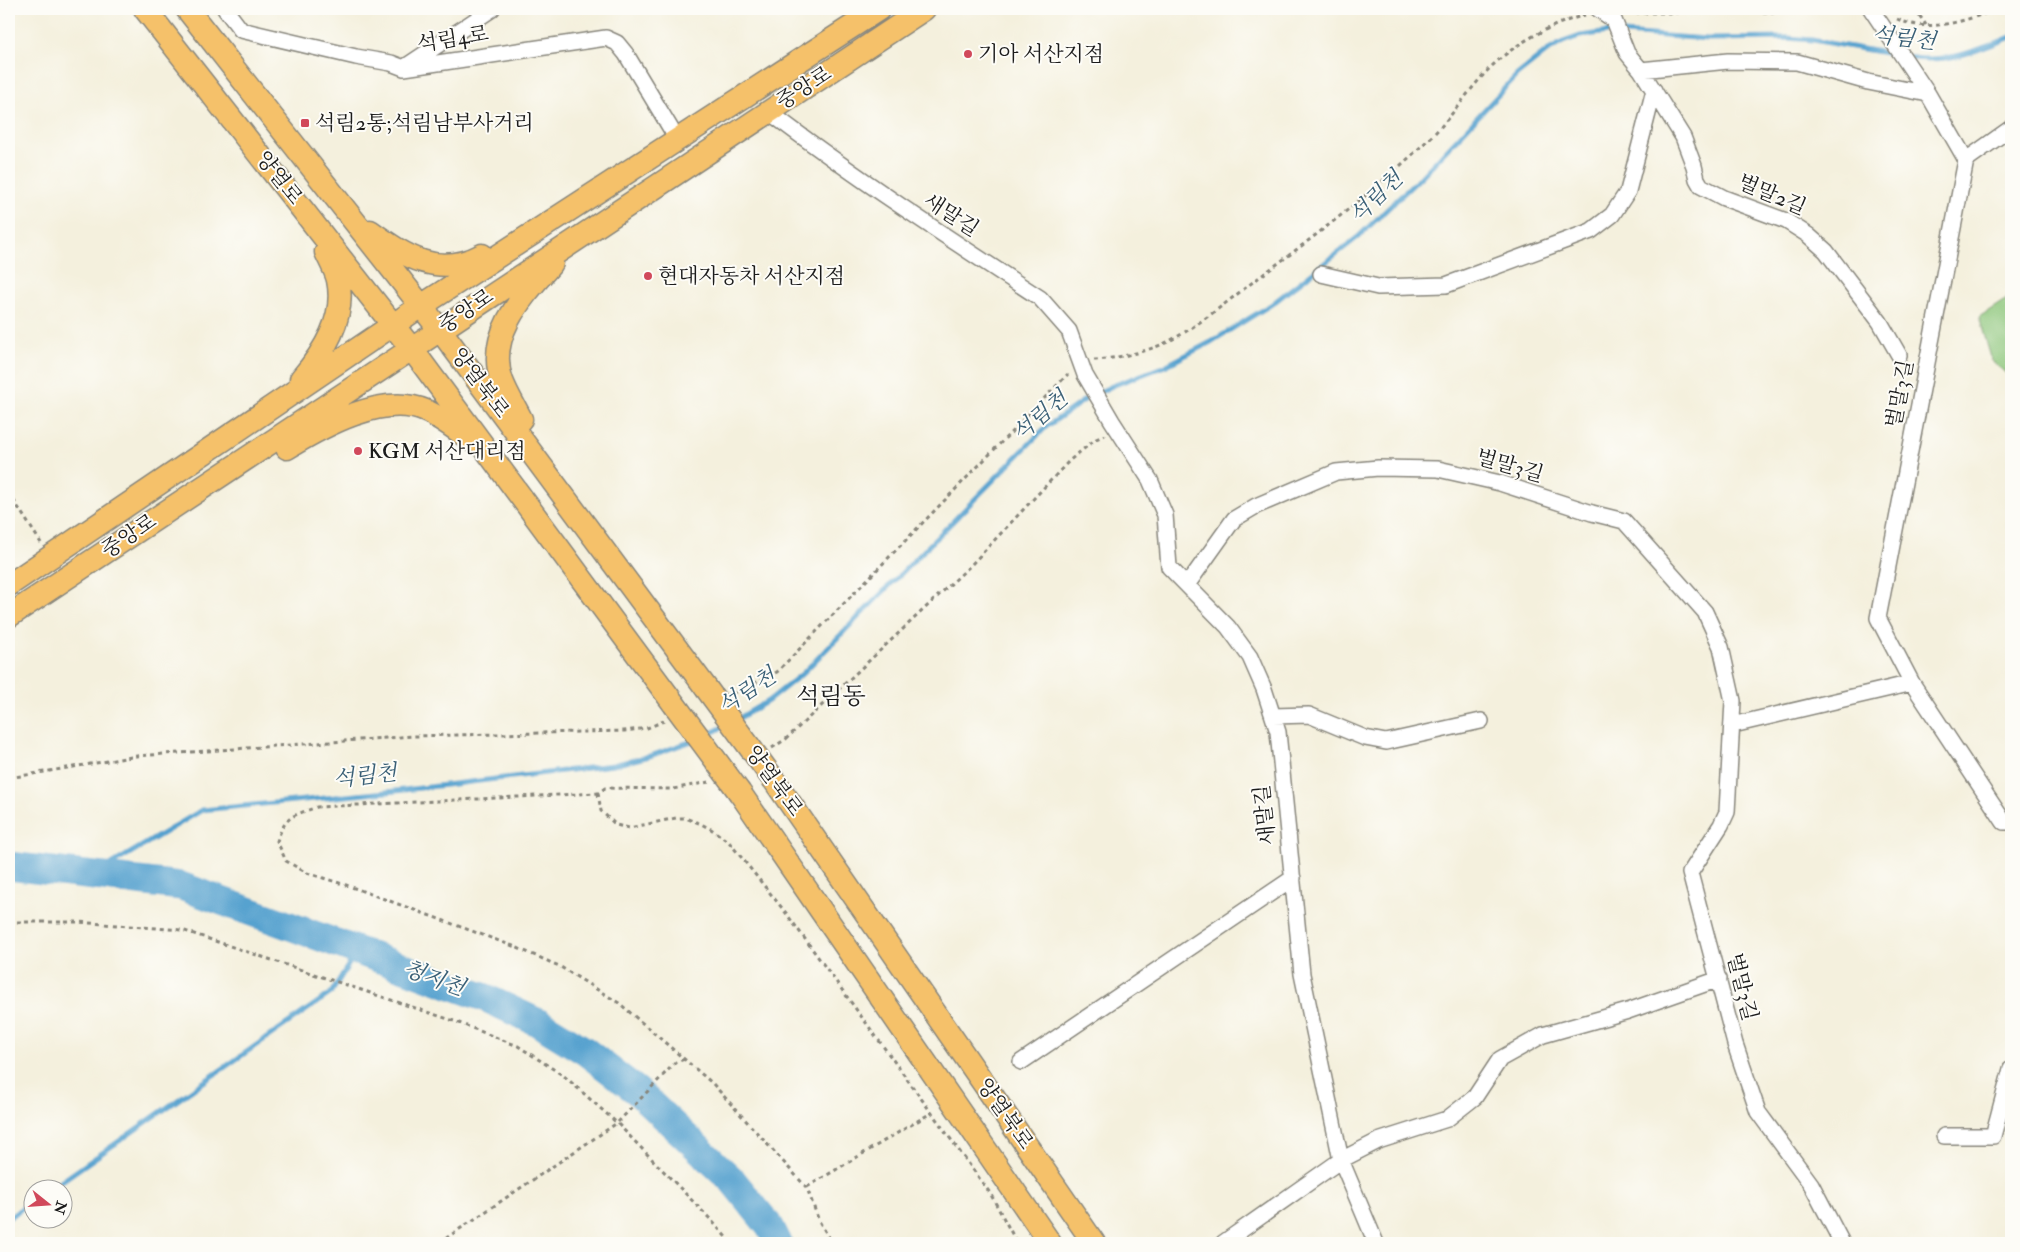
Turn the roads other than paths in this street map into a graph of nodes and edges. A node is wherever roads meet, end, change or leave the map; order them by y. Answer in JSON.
{"nodes":[{"id":1,"x":145,"y":9,"type":"edge"},
{"id":2,"x":187,"y":9,"type":"edge"},
{"id":3,"x":225,"y":9,"type":"edge"},
{"id":4,"x":492,"y":9,"type":"edge"},
{"id":5,"x":879,"y":9,"type":"edge"},
{"id":6,"x":924,"y":9,"type":"edge"},
{"id":7,"x":1599,"y":9,"type":"edge"},
{"id":8,"x":1871,"y":9,"type":"edge"},
{"id":9,"x":404,"y":68,"type":"junction"},
{"id":10,"x":1641,"y":70,"type":"junction"},
{"id":11,"x":1924,"y":89,"type":"junction"},
{"id":12,"x":1654,"y":90,"type":"junction"},
{"id":13,"x":768,"y":111,"type":"junction"},
{"id":14,"x":2011,"y":128,"type":"edge"},
{"id":15,"x":677,"y":139,"type":"junction"},
{"id":16,"x":1966,"y":160,"type":"junction"},
{"id":17,"x":353,"y":219,"type":"junction"},
{"id":18,"x":574,"y":240,"type":"junction"},
{"id":19,"x":328,"y":241,"type":"junction"},
{"id":20,"x":494,"y":258,"type":"junction"},
{"id":21,"x":1321,"y":274,"type":"dead end"},
{"id":22,"x":421,"y":306,"type":"junction"},
{"id":23,"x":392,"y":325,"type":"junction"},
{"id":24,"x":439,"y":330,"type":"junction"},
{"id":25,"x":410,"y":348,"type":"junction"},
{"id":26,"x":1899,"y":355,"type":"dead end"},
{"id":27,"x":284,"y":398,"type":"junction"},
{"id":28,"x":514,"y":428,"type":"junction"},
{"id":29,"x":269,"y":442,"type":"junction"},
{"id":30,"x":487,"y":451,"type":"junction"},
{"id":31,"x":9,"y":585,"type":"edge"},
{"id":32,"x":1187,"y":585,"type":"junction"},
{"id":33,"x":9,"y":616,"type":"edge"},
{"id":34,"x":1912,"y":683,"type":"junction"},
{"id":35,"x":1273,"y":716,"type":"junction"},
{"id":36,"x":1481,"y":721,"type":"dead end"},
{"id":37,"x":1733,"y":725,"type":"junction"},
{"id":38,"x":2011,"y":822,"type":"edge"},
{"id":39,"x":1293,"y":878,"type":"junction"},
{"id":40,"x":1719,"y":979,"type":"junction"},
{"id":41,"x":1021,"y":1062,"type":"dead end"},
{"id":42,"x":2011,"y":1069,"type":"edge"},
{"id":43,"x":1944,"y":1136,"type":"dead end"},
{"id":44,"x":1341,"y":1160,"type":"junction"},
{"id":45,"x":1050,"y":1243,"type":"edge"},
{"id":46,"x":1094,"y":1243,"type":"edge"},
{"id":47,"x":1222,"y":1243,"type":"edge"},
{"id":48,"x":1376,"y":1243,"type":"edge"},
{"id":49,"x":1842,"y":1243,"type":"edge"}],
"edges":[{"from":1,"to":19,"type":"main road","name":"양열로"},
{"from":2,"to":17,"type":"main road","name":"양열로"},
{"from":3,"to":9,"type":"street","name":"석림4로"},
{"from":4,"to":9,"type":"street"},
{"from":5,"to":15,"type":"main road","name":"중앙로"},
{"from":6,"to":13,"type":"main road","name":"중앙로"},
{"from":7,"to":10,"type":"street","name":"벌말2길"},
{"from":8,"to":11,"type":"street"},
{"from":9,"to":15,"type":"street","name":"석림4로"},
{"from":10,"to":11,"type":"street"},
{"from":10,"to":12,"type":"street","name":"벌말2길"},
{"from":11,"to":16,"type":"street"},
{"from":12,"to":21,"type":"street"},
{"from":12,"to":26,"type":"street","name":"벌말2길"},
{"from":13,"to":18,"type":"main road","name":"중앙로"},
{"from":13,"to":32,"type":"street","name":"새말길"},
{"from":14,"to":16,"type":"street"},
{"from":15,"to":20,"type":"main road","name":"중앙로"},
{"from":16,"to":34,"type":"street","name":"벌말3길"},
{"from":17,"to":20,"type":"main road"},
{"from":17,"to":22,"type":"main road","name":"양열로"},
{"from":18,"to":24,"type":"main road","name":"중앙로"},
{"from":18,"to":28,"type":"main road"},
{"from":19,"to":23,"type":"main road","name":"양열로"},
{"from":19,"to":27,"type":"main road"},
{"from":20,"to":22,"type":"main road","name":"중앙로"},
{"from":22,"to":23,"type":"main road","name":"중앙로"},
{"from":22,"to":24,"type":"main road","name":"양열로"},
{"from":23,"to":25,"type":"main road","name":"양열로"},
{"from":23,"to":27,"type":"main road","name":"중앙로"},
{"from":24,"to":25,"type":"main road","name":"중앙로"},
{"from":24,"to":28,"type":"main road","name":"양열북로"},
{"from":25,"to":29,"type":"main road","name":"중앙로"},
{"from":25,"to":30,"type":"main road","name":"양열북로"},
{"from":27,"to":31,"type":"main road","name":"중앙로"},
{"from":28,"to":46,"type":"main road","name":"양열북로","bridge":true},
{"from":29,"to":30,"type":"main road"},
{"from":29,"to":33,"type":"main road","name":"중앙로"},
{"from":30,"to":45,"type":"main road","name":"양열북로","bridge":true},
{"from":32,"to":35,"type":"street","name":"새말길"},
{"from":32,"to":37,"type":"street","name":"벌말3길"},
{"from":34,"to":37,"type":"street"},
{"from":34,"to":38,"type":"street","name":"벌말3길"},
{"from":35,"to":36,"type":"street"},
{"from":35,"to":39,"type":"street","name":"새말길"},
{"from":37,"to":40,"type":"street","name":"벌말3길"},
{"from":39,"to":41,"type":"street"},
{"from":39,"to":44,"type":"street","name":"새말길"},
{"from":40,"to":44,"type":"street"},
{"from":40,"to":49,"type":"street","name":"벌말3길"},
{"from":42,"to":43,"type":"street"},
{"from":44,"to":47,"type":"street"},
{"from":44,"to":48,"type":"street","name":"새말길"}]}
